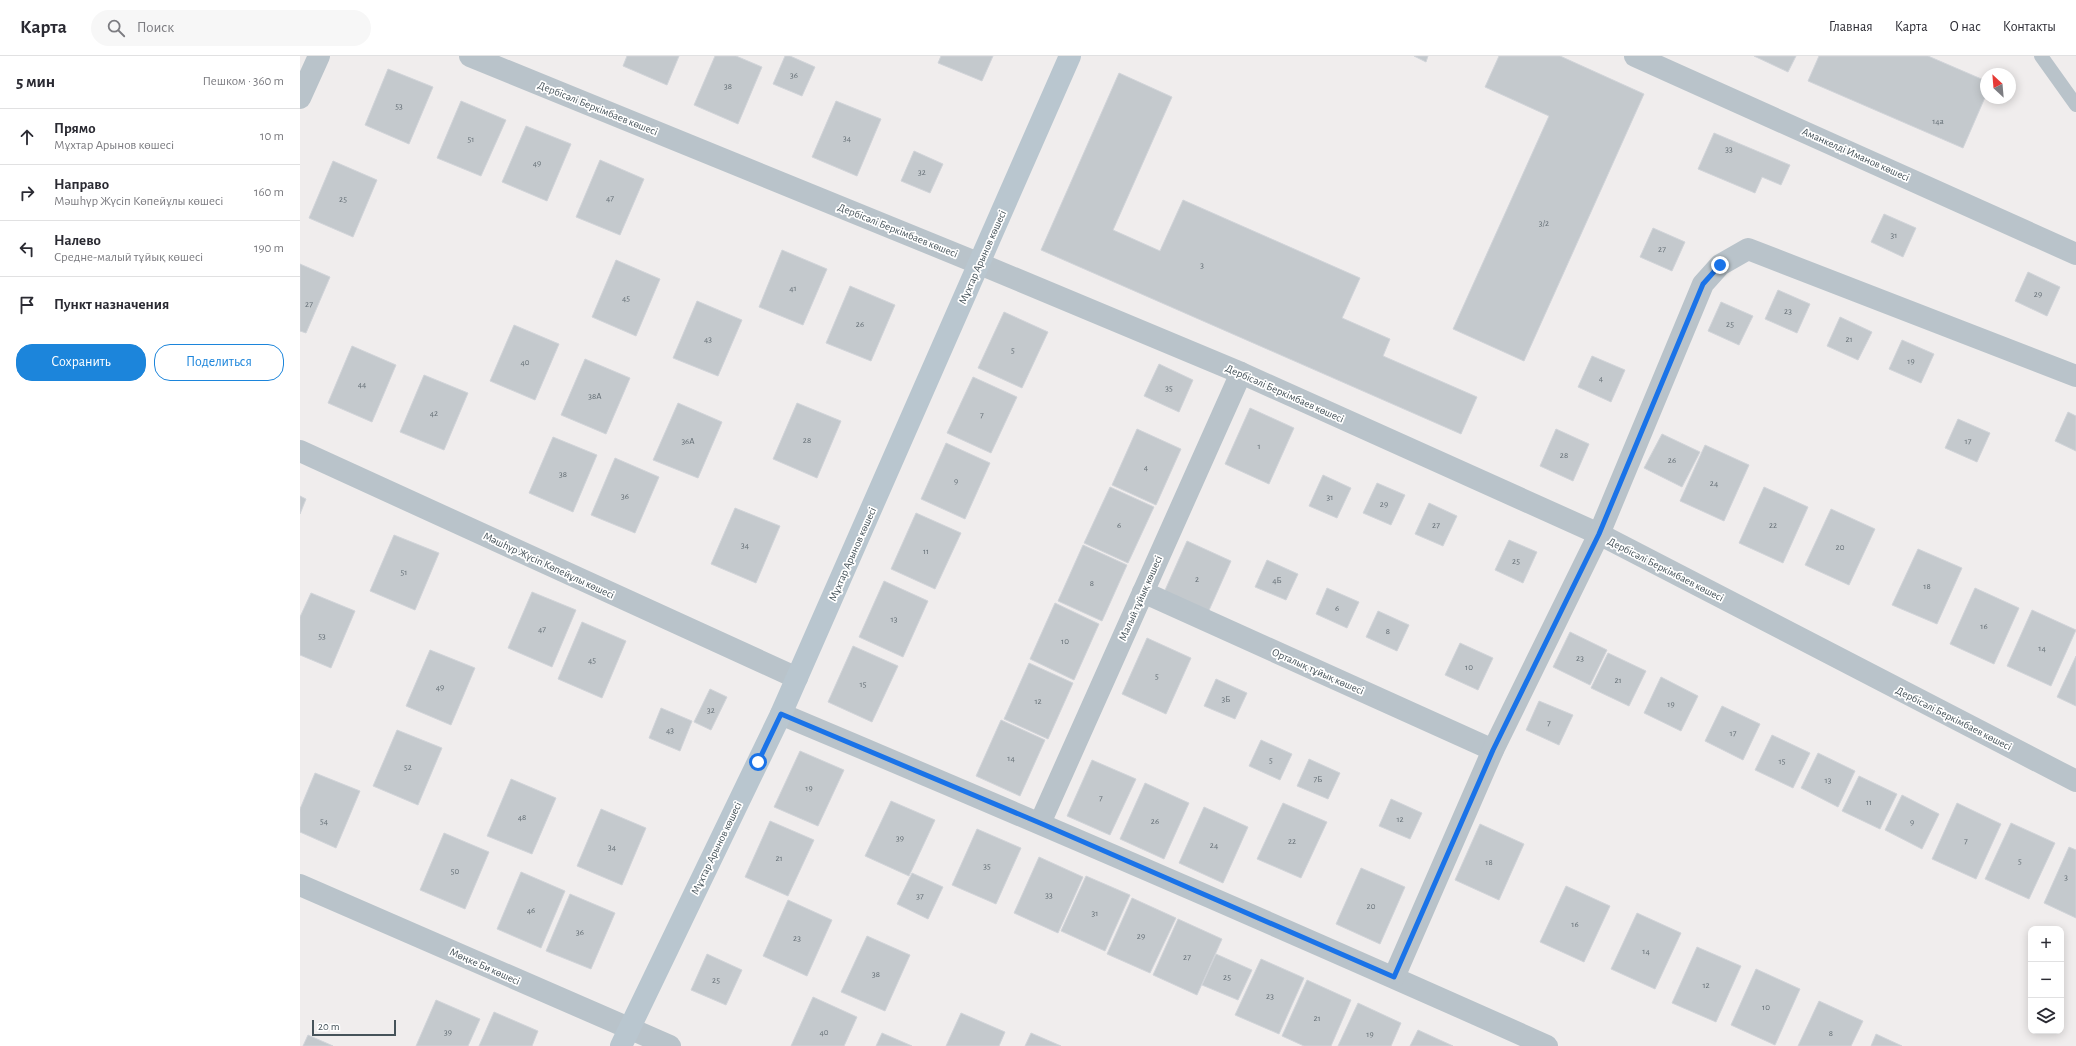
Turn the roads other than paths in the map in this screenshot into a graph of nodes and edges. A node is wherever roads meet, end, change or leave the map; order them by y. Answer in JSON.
{"nodes":[{"id":1,"x":319,"y":56,"type":"edge"},
{"id":2,"x":470,"y":56,"type":"edge"},
{"id":3,"x":1070,"y":56,"type":"edge"},
{"id":4,"x":1635,"y":56,"type":"edge"},
{"id":5,"x":2041,"y":56,"type":"edge"},
{"id":6,"x":300,"y":98,"type":"edge"},
{"id":7,"x":2076,"y":105,"type":"edge"},
{"id":8,"x":2076,"y":254,"type":"edge"},
{"id":9,"x":980,"y":264,"type":"junction"},
{"id":10,"x":1241,"y":373,"type":"junction"},
{"id":11,"x":2076,"y":376,"type":"edge"},
{"id":12,"x":300,"y":451,"type":"edge"},
{"id":13,"x":1599,"y":534,"type":"junction"},
{"id":14,"x":1143,"y":592,"type":"junction"},
{"id":15,"x":797,"y":678,"type":"junction"},
{"id":16,"x":781,"y":714,"type":"junction"},
{"id":17,"x":1493,"y":750,"type":"junction"},
{"id":18,"x":2076,"y":781,"type":"edge"},
{"id":19,"x":1040,"y":823,"type":"junction"},
{"id":20,"x":300,"y":884,"type":"edge"},
{"id":21,"x":1394,"y":977,"type":"junction"},
{"id":22,"x":625,"y":1037,"type":"edge"},
{"id":23,"x":670,"y":1046,"type":"edge"},
{"id":24,"x":1547,"y":1046,"type":"edge"}],
"edges":[{"from":1,"to":6,"type":"street"},
{"from":2,"to":9,"type":"street","name":"Дербісәлі Беркімбаев көшесі"},
{"from":3,"to":9,"type":"main road","name":"Мұхтар Арынов көшесі"},
{"from":4,"to":8,"type":"street","name":"Аманкелді Иманов көшесі"},
{"from":5,"to":7,"type":"lane"},
{"from":9,"to":10,"type":"street","name":"Дербісәлі Беркімбаев көшесі"},
{"from":9,"to":15,"type":"main road","name":"Мұхтар Арынов көшесі"},
{"from":10,"to":13,"type":"street","name":"Дербісәлі Беркімбаев көшесі"},
{"from":10,"to":14,"type":"street","name":"Малый тұйық көшесі"},
{"from":11,"to":13,"type":"street"},
{"from":12,"to":15,"type":"street","name":"Мәшһүр Жүсіп Көпейұлы көшесі"},
{"from":13,"to":17,"type":"street"},
{"from":13,"to":18,"type":"street","name":"Дербісәлі Беркімбаев көшесі"},
{"from":14,"to":17,"type":"street","name":"Орталық тұйық көшесі"},
{"from":14,"to":19,"type":"street","name":"Малый тұйық көшесі"},
{"from":15,"to":16,"type":"main road","name":"Мұхтар Арынов көшесі"},
{"from":16,"to":19,"type":"street"},
{"from":16,"to":22,"type":"main road","name":"Мұхтар Арынов көшесі"},
{"from":17,"to":21,"type":"street"},
{"from":19,"to":21,"type":"street"},
{"from":20,"to":22,"type":"street","name":"Мөңке Би көшесі"},
{"from":21,"to":24,"type":"street"},
{"from":22,"to":23,"type":"street","name":"Мөңке Би көшесі"}]}
